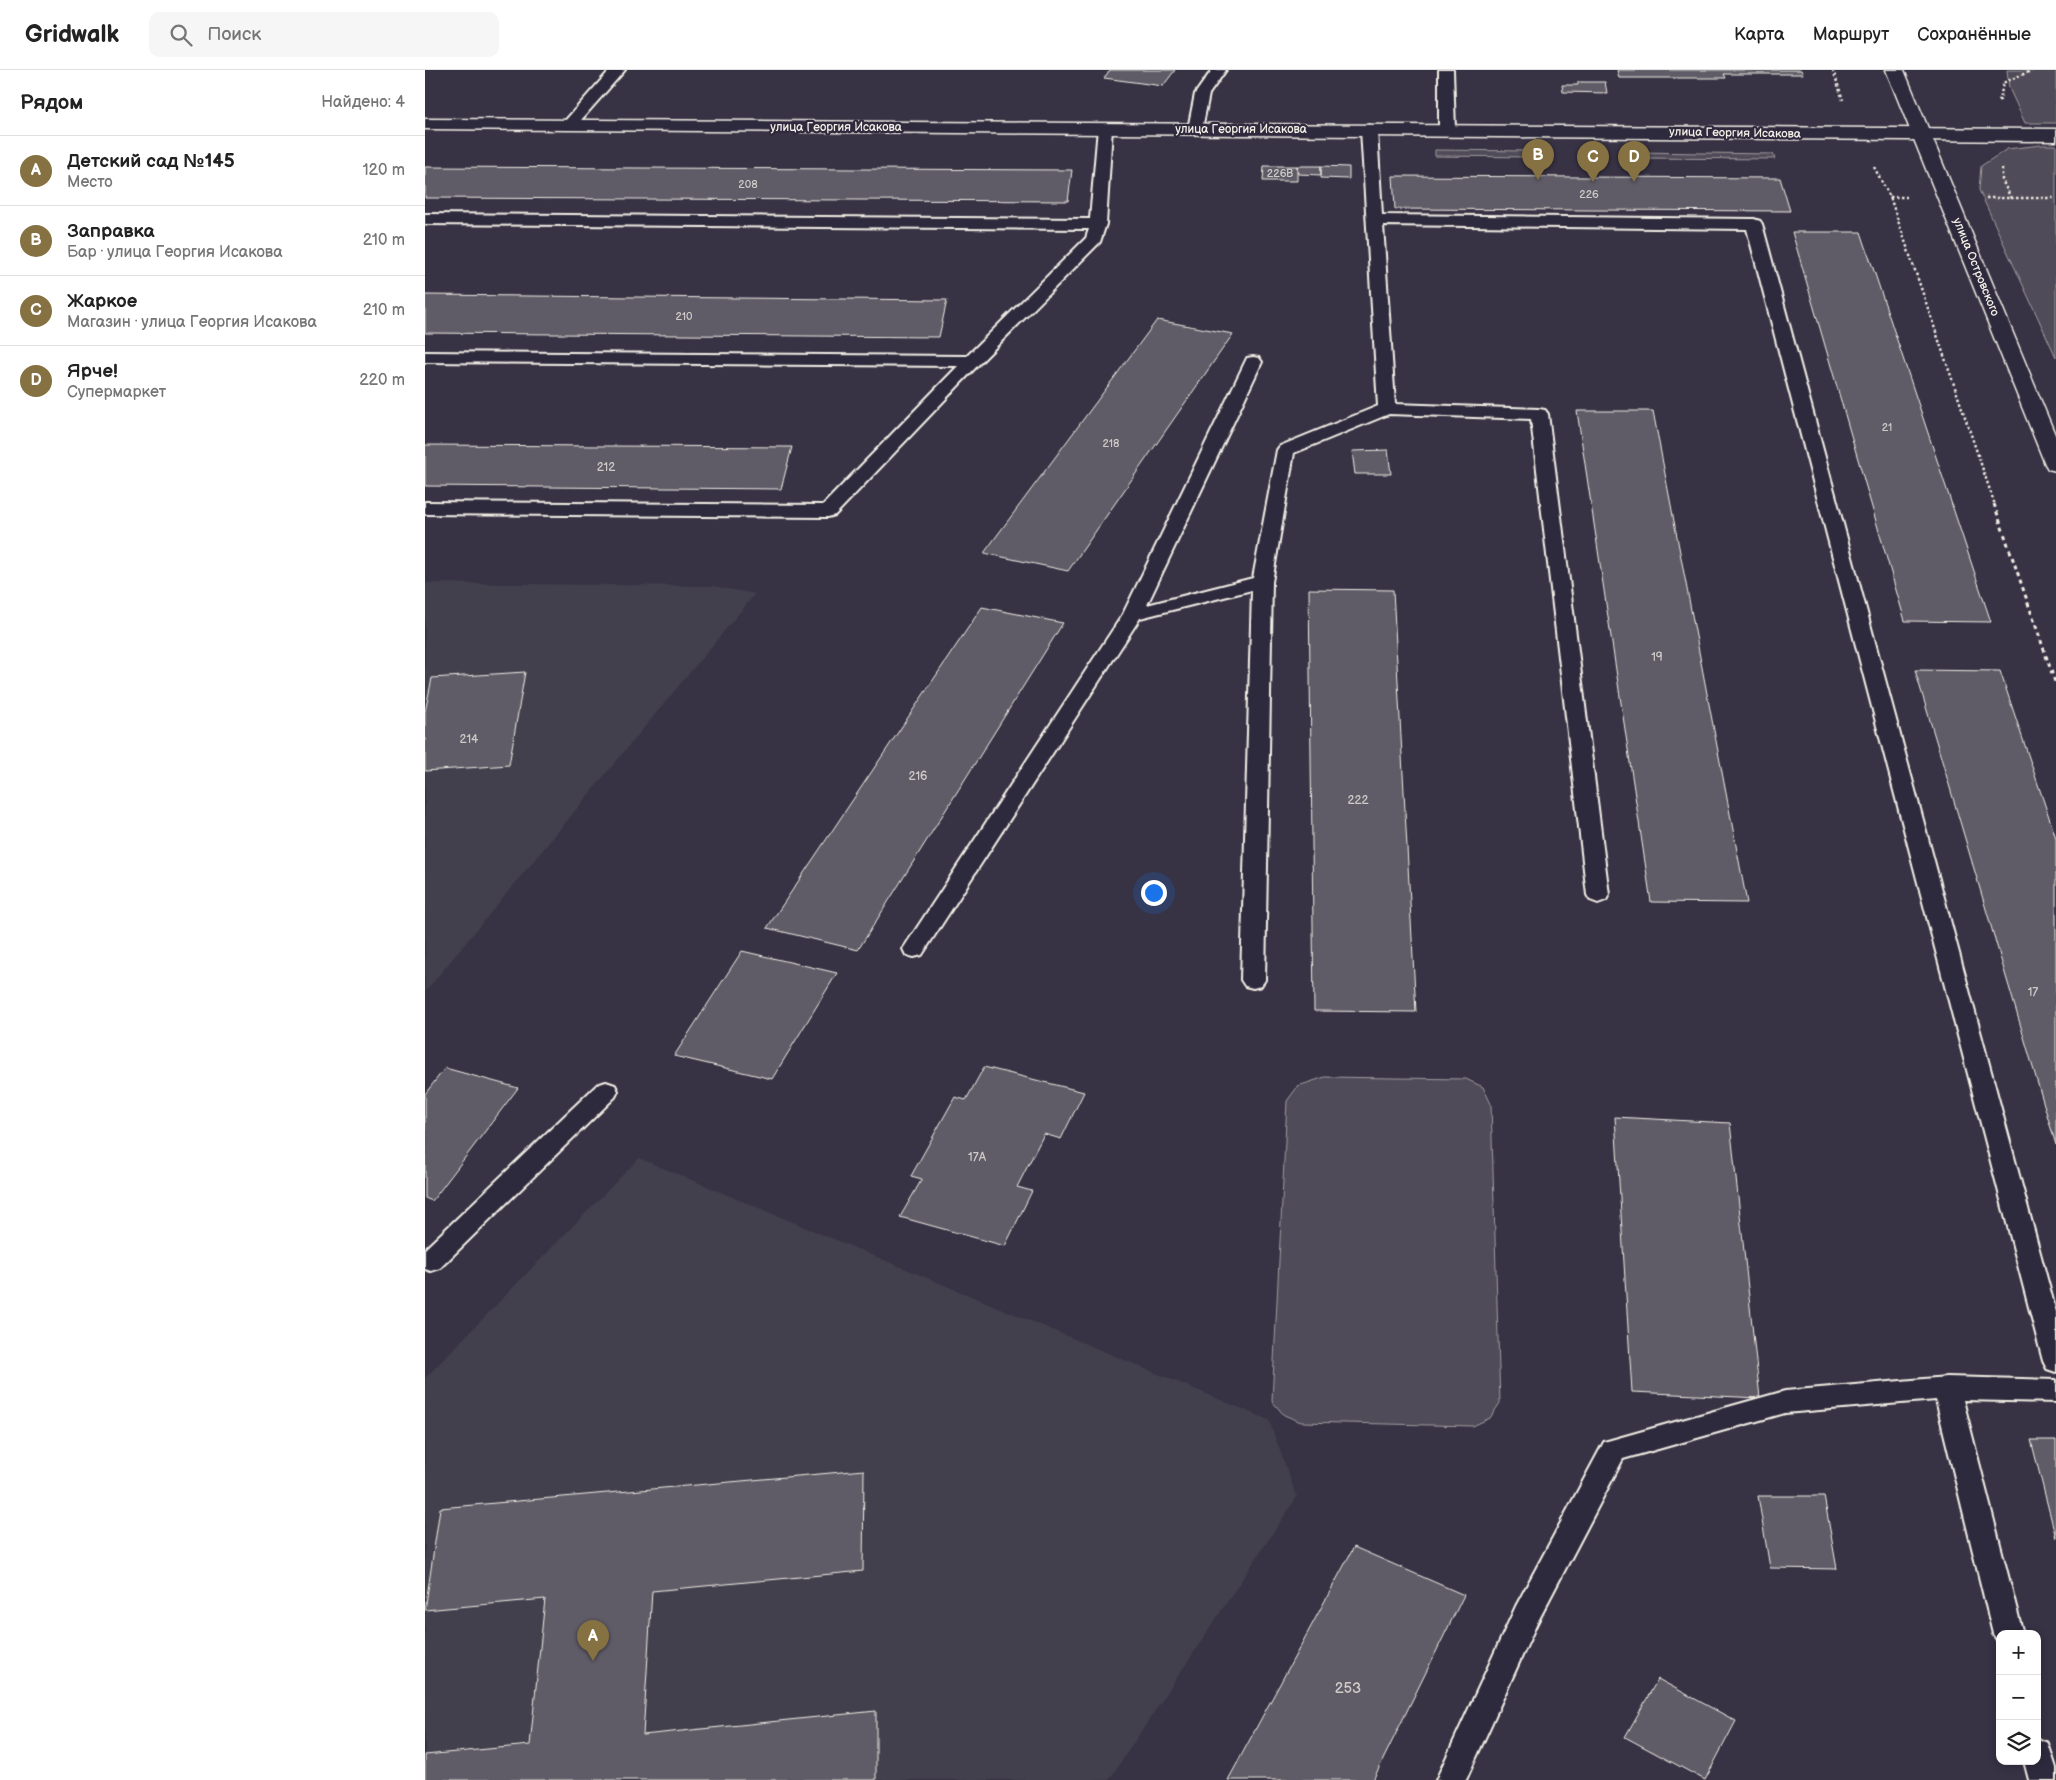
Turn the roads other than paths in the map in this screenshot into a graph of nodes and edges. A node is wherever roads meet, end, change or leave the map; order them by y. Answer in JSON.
{"nodes":[{"id":1,"x":618,"y":70,"type":"edge"},
{"id":2,"x":1219,"y":70,"type":"edge"},
{"id":3,"x":1446,"y":70,"type":"edge"},
{"id":4,"x":1895,"y":70,"type":"edge"},
{"id":5,"x":425,"y":124,"type":"edge"},
{"id":6,"x":569,"y":125,"type":"junction"},
{"id":7,"x":1105,"y":128,"type":"junction"},
{"id":8,"x":1195,"y":129,"type":"junction"},
{"id":9,"x":1369,"y":130,"type":"junction"},
{"id":10,"x":1447,"y":130,"type":"junction"},
{"id":11,"x":1921,"y":134,"type":"junction"},
{"id":12,"x":2056,"y":135,"type":"edge"},
{"id":13,"x":425,"y":219,"type":"edge"},
{"id":14,"x":1375,"y":220,"type":"junction"},
{"id":15,"x":1098,"y":224,"type":"junction"},
{"id":16,"x":425,"y":357,"type":"edge"},
{"id":17,"x":972,"y":362,"type":"junction"},
{"id":18,"x":1253,"y":362,"type":"dead end"},
{"id":19,"x":1387,"y":409,"type":"junction"},
{"id":20,"x":2056,"y":464,"type":"edge"},
{"id":21,"x":425,"y":508,"type":"edge"},
{"id":22,"x":1262,"y":582,"type":"junction"},
{"id":23,"x":1133,"y":614,"type":"junction"},
{"id":24,"x":1598,"y":895,"type":"dead end"},
{"id":25,"x":914,"y":949,"type":"dead end"},
{"id":26,"x":1253,"y":980,"type":"dead end"},
{"id":27,"x":606,"y":1090,"type":"dead end"},
{"id":28,"x":425,"y":1259,"type":"edge"},
{"id":29,"x":2056,"y":1361,"type":"edge"},
{"id":30,"x":1947,"y":1388,"type":"junction"},
{"id":31,"x":2056,"y":1391,"type":"edge"},
{"id":32,"x":2007,"y":1630,"type":"edge"},
{"id":33,"x":2040,"y":1765,"type":"edge"},
{"id":34,"x":1451,"y":1780,"type":"edge"},
{"id":35,"x":2044,"y":1780,"type":"edge"}],
"edges":[{"from":1,"to":6,"type":"lane"},
{"from":2,"to":8,"type":"lane"},
{"from":3,"to":10,"type":"lane"},
{"from":4,"to":11,"type":"street","name":"улица Островского"},
{"from":5,"to":6,"type":"street","name":"улица Георгия Исакова"},
{"from":6,"to":7,"type":"street","name":"улица Георгия Исакова"},
{"from":7,"to":8,"type":"street","name":"улица Георгия Исакова"},
{"from":7,"to":15,"type":"lane"},
{"from":8,"to":9,"type":"street","name":"улица Георгия Исакова"},
{"from":9,"to":10,"type":"street","name":"улица Георгия Исакова"},
{"from":9,"to":14,"type":"lane"},
{"from":10,"to":11,"type":"street","name":"улица Георгия Исакова"},
{"from":11,"to":12,"type":"street","name":"улица Георгия Исакова"},
{"from":11,"to":20,"type":"street","name":"улица Островского"},
{"from":13,"to":15,"type":"lane"},
{"from":14,"to":19,"type":"lane"},
{"from":14,"to":29,"type":"lane"},
{"from":15,"to":17,"type":"lane"},
{"from":16,"to":17,"type":"lane"},
{"from":17,"to":21,"type":"lane"},
{"from":18,"to":23,"type":"lane"},
{"from":19,"to":22,"type":"lane"},
{"from":19,"to":24,"type":"lane"},
{"from":22,"to":23,"type":"lane"},
{"from":22,"to":26,"type":"lane"},
{"from":23,"to":25,"type":"lane"},
{"from":27,"to":28,"type":"lane"},
{"from":30,"to":31,"type":"lane"},
{"from":30,"to":32,"type":"lane"},
{"from":30,"to":34,"type":"lane"},
{"from":33,"to":35,"type":"lane"}]}
